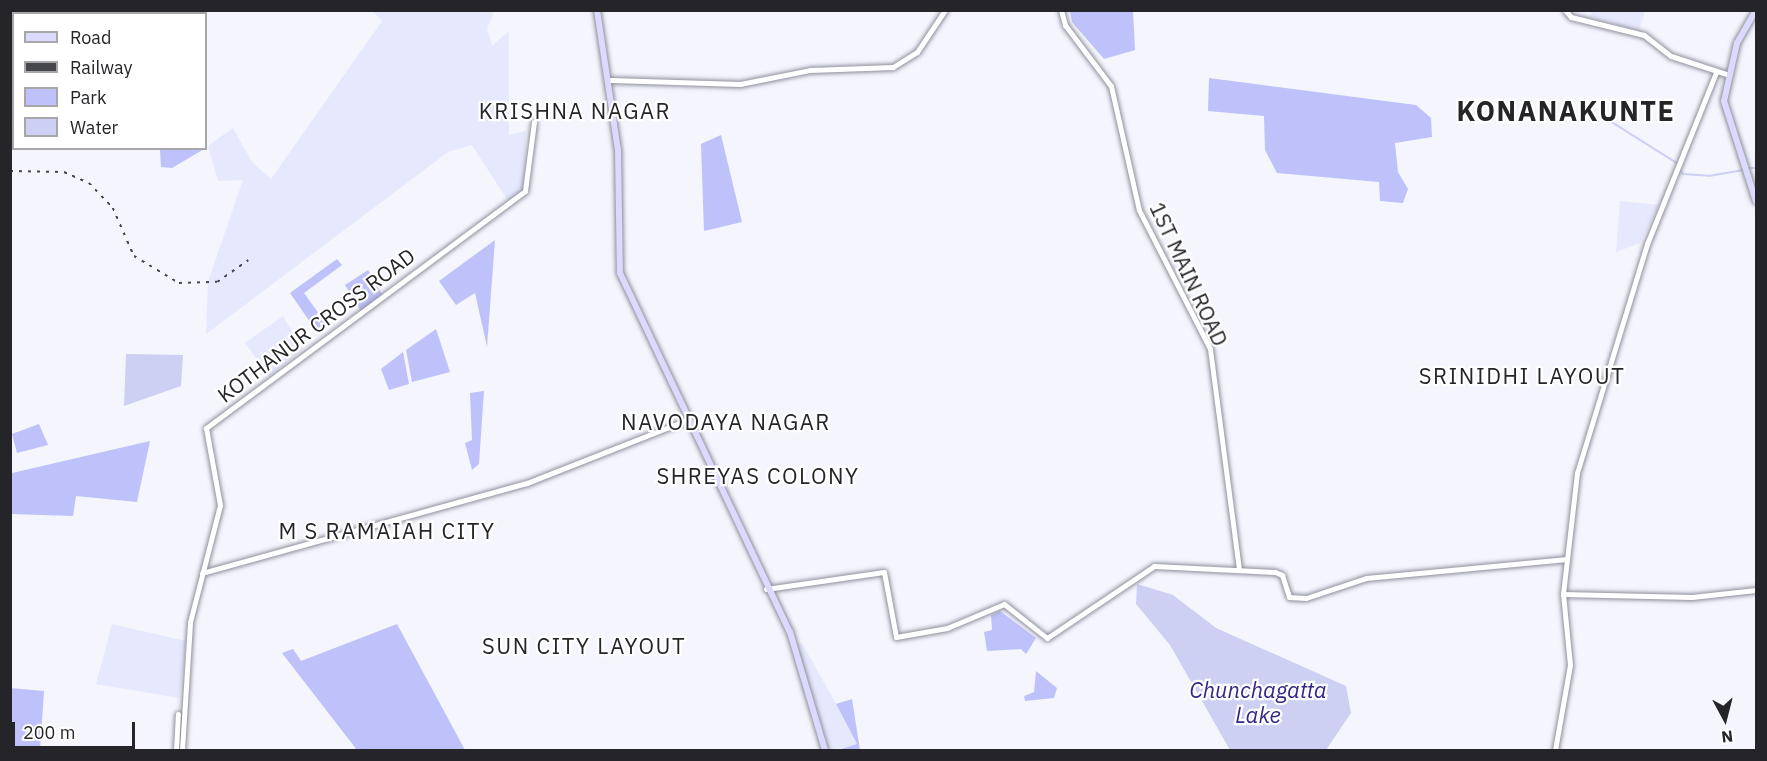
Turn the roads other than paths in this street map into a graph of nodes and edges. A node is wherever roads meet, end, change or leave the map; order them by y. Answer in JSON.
{"nodes":[{"id":1,"x":597,"y":10,"type":"edge"},
{"id":2,"x":945,"y":10,"type":"edge"},
{"id":3,"x":1061,"y":10,"type":"edge"},
{"id":4,"x":1565,"y":10,"type":"edge"},
{"id":5,"x":1756,"y":10,"type":"edge"},
{"id":6,"x":1716,"y":72,"type":"junction"},
{"id":7,"x":1729,"y":75,"type":"junction"},
{"id":8,"x":611,"y":80,"type":"junction"},
{"id":9,"x":534,"y":122,"type":"dead end"},
{"id":10,"x":1756,"y":201,"type":"edge"},
{"id":11,"x":687,"y":420,"type":"junction"},
{"id":12,"x":1567,"y":560,"type":"junction"},
{"id":13,"x":1239,"y":569,"type":"junction"},
{"id":14,"x":202,"y":573,"type":"junction"},
{"id":15,"x":766,"y":589,"type":"junction"},
{"id":16,"x":1756,"y":590,"type":"edge"},
{"id":17,"x":1563,"y":594,"type":"junction"},
{"id":18,"x":181,"y":704,"type":"junction"},
{"id":19,"x":176,"y":750,"type":"edge"},
{"id":20,"x":182,"y":750,"type":"edge"},
{"id":21,"x":825,"y":750,"type":"edge"},
{"id":22,"x":1555,"y":750,"type":"edge"}],
"edges":[{"from":1,"to":8,"type":"main road"},
{"from":2,"to":8,"type":"street"},
{"from":3,"to":13,"type":"street","name":"1ST MAIN ROAD"},
{"from":4,"to":6,"type":"street"},
{"from":5,"to":7,"type":"main road"},
{"from":6,"to":7,"type":"street"},
{"from":6,"to":12,"type":"street"},
{"from":7,"to":10,"type":"main road"},
{"from":8,"to":11,"type":"main road"},
{"from":9,"to":14,"type":"street","name":"KOTHANUR CROSS ROAD"},
{"from":11,"to":14,"type":"street"},
{"from":11,"to":15,"type":"main road"},
{"from":12,"to":13,"type":"street"},
{"from":12,"to":17,"type":"street"},
{"from":13,"to":15,"type":"street"},
{"from":14,"to":18,"type":"street"},
{"from":15,"to":21,"type":"main road"},
{"from":16,"to":17,"type":"street"},
{"from":17,"to":22,"type":"street"},
{"from":18,"to":19,"type":"street"},
{"from":18,"to":20,"type":"street"}]}
